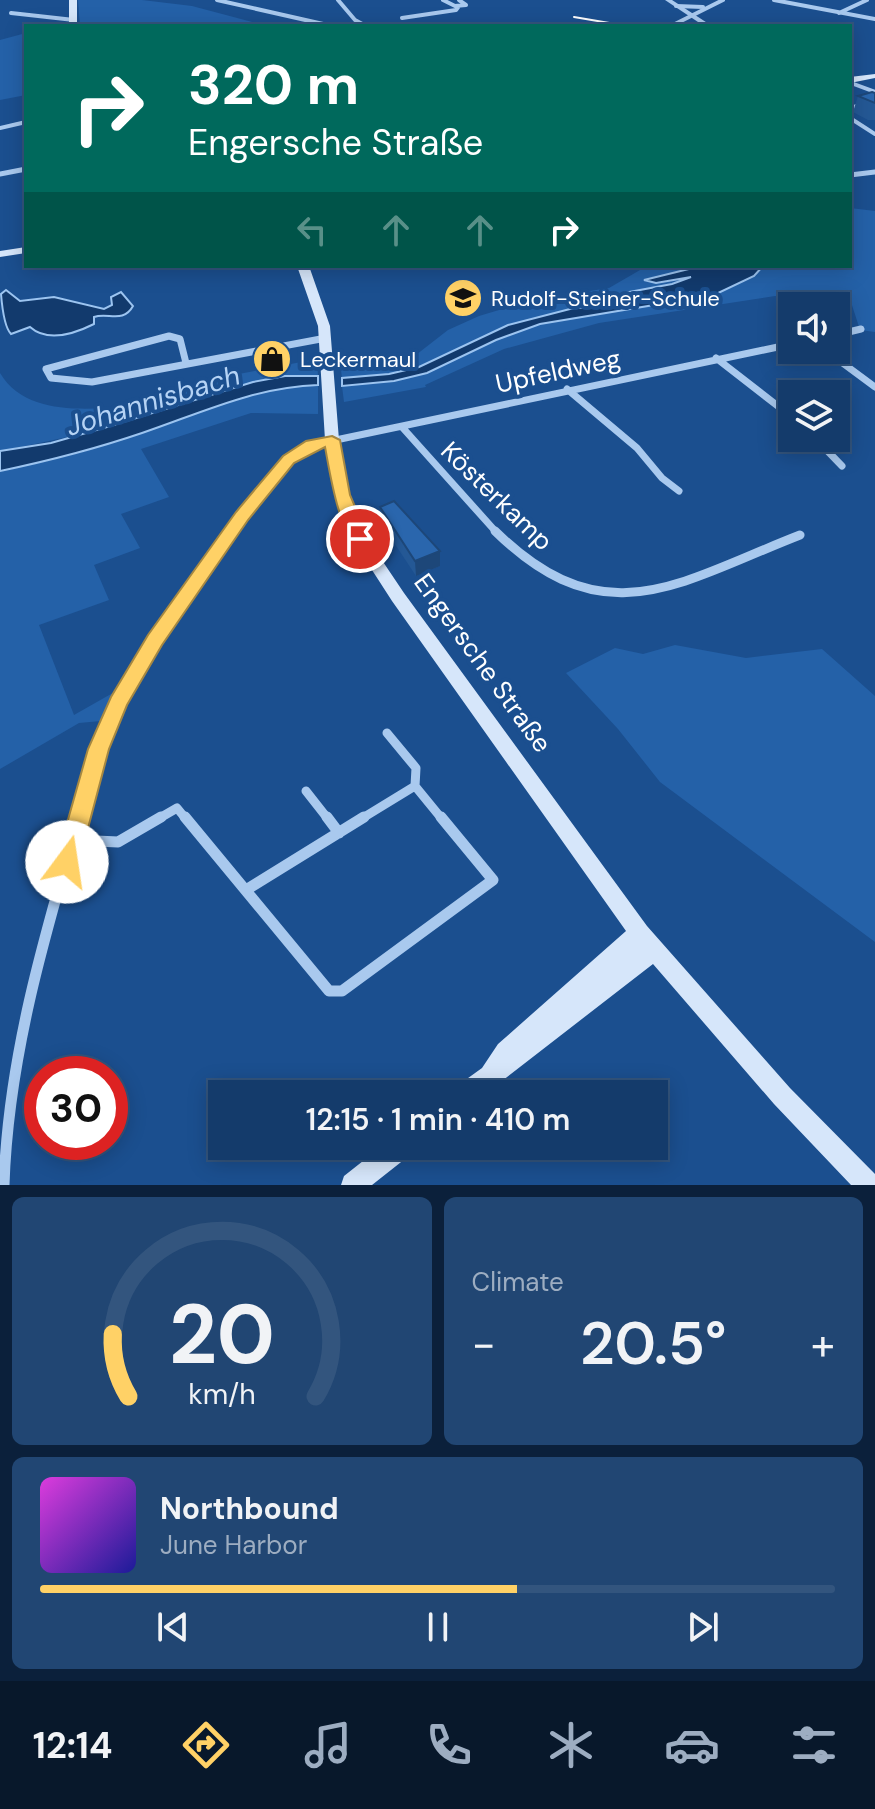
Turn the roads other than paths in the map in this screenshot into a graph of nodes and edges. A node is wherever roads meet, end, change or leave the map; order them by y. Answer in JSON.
{"nodes":[{"id":1,"x":73,"y":0,"type":"edge"},
{"id":2,"x":217,"y":0,"type":"edge"},
{"id":3,"x":338,"y":0,"type":"edge"},
{"id":4,"x":443,"y":0,"type":"edge"},
{"id":5,"x":459,"y":0,"type":"edge"},
{"id":6,"x":668,"y":0,"type":"edge"},
{"id":7,"x":723,"y":0,"type":"edge"},
{"id":8,"x":774,"y":0,"type":"edge"},
{"id":9,"x":867,"y":0,"type":"edge"},
{"id":10,"x":712,"y":5,"type":"junction"},
{"id":11,"x":459,"y":6,"type":"junction"},
{"id":12,"x":676,"y":6,"type":"junction"},
{"id":13,"x":11,"y":13,"type":"dead end"},
{"id":14,"x":839,"y":13,"type":"junction"},
{"id":15,"x":690,"y":15,"type":"junction"},
{"id":16,"x":402,"y":18,"type":"dead end"},
{"id":17,"x":875,"y":19,"type":"edge"},
{"id":18,"x":74,"y":23,"type":"edge"},
{"id":19,"x":323,"y":24,"type":"edge"},
{"id":20,"x":362,"y":24,"type":"edge"},
{"id":21,"x":674,"y":24,"type":"edge"},
{"id":22,"x":706,"y":24,"type":"edge"},
{"id":23,"x":875,"y":77,"type":"edge"},
{"id":24,"x":852,"y":83,"type":"edge"},
{"id":25,"x":852,"y":84,"type":"edge"},
{"id":26,"x":875,"y":92,"type":"edge"},
{"id":27,"x":875,"y":101,"type":"edge"},
{"id":28,"x":852,"y":107,"type":"edge"},
{"id":29,"x":852,"y":119,"type":"edge"},
{"id":30,"x":24,"y":122,"type":"edge"},
{"id":31,"x":0,"y":128,"type":"edge"},
{"id":32,"x":875,"y":134,"type":"edge"},
{"id":33,"x":24,"y":169,"type":"edge"},
{"id":34,"x":875,"y":172,"type":"edge"},
{"id":35,"x":0,"y":174,"type":"edge"},
{"id":36,"x":852,"y":175,"type":"edge"},
{"id":37,"x":24,"y":250,"type":"edge"},
{"id":38,"x":0,"y":254,"type":"edge"},
{"id":39,"x":304,"y":268,"type":"edge"},
{"id":40,"x":861,"y":329,"type":"dead end"},
{"id":41,"x":850,"y":332,"type":"edge"},
{"id":42,"x":326,"y":338,"type":"junction"},
{"id":43,"x":778,"y":347,"type":"edge"},
{"id":44,"x":716,"y":358,"type":"junction"},
{"id":45,"x":186,"y":363,"type":"junction"},
{"id":46,"x":844,"y":364,"type":"edge"},
{"id":47,"x":875,"y":387,"type":"edge"},
{"id":48,"x":567,"y":389,"type":"junction"},
{"id":49,"x":778,"y":406,"type":"edge"},
{"id":50,"x":402,"y":427,"type":"junction"},
{"id":51,"x":332,"y":440,"type":"junction"},
{"id":52,"x":828,"y":452,"type":"edge"},
{"id":53,"x":842,"y":466,"type":"dead end"},
{"id":54,"x":679,"y":491,"type":"dead end"},
{"id":55,"x":800,"y":535,"type":"dead end"},
{"id":56,"x":387,"y":733,"type":"dead end"},
{"id":57,"x":415,"y":786,"type":"junction"},
{"id":58,"x":306,"y":791,"type":"dead end"},
{"id":59,"x":339,"y":833,"type":"junction"},
{"id":60,"x":74,"y":840,"type":"junction"},
{"id":61,"x":246,"y":890,"type":"junction"},
{"id":62,"x":647,"y":942,"type":"junction"},
{"id":63,"x":482,"y":1080,"type":"edge"},
{"id":64,"x":384,"y":1160,"type":"edge"},
{"id":65,"x":4,"y":1185,"type":"edge"},
{"id":66,"x":353,"y":1185,"type":"edge"},
{"id":67,"x":868,"y":1185,"type":"edge"}],
"edges":[{"from":1,"to":18,"type":"main road"},
{"from":2,"to":19,"type":"street"},
{"from":3,"to":20,"type":"street"},
{"from":4,"to":11,"type":"street"},
{"from":5,"to":11,"type":"street"},
{"from":6,"to":12,"type":"street"},
{"from":7,"to":10,"type":"street"},
{"from":8,"to":14,"type":"street"},
{"from":9,"to":14,"type":"street"},
{"from":10,"to":12,"type":"street"},
{"from":10,"to":15,"type":"street"},
{"from":11,"to":16,"type":"street"},
{"from":12,"to":15,"type":"street"},
{"from":13,"to":18,"type":"street"},
{"from":14,"to":17,"type":"street"},
{"from":15,"to":21,"type":"street"},
{"from":15,"to":22,"type":"street"},
{"from":23,"to":24,"type":"main road"},
{"from":25,"to":26,"type":"street"},
{"from":27,"to":28,"type":"street"},
{"from":29,"to":32,"type":"street"},
{"from":30,"to":31,"type":"street"},
{"from":33,"to":35,"type":"street"},
{"from":34,"to":36,"type":"street"},
{"from":37,"to":38,"type":"main road"},
{"from":39,"to":42,"type":"main road","name":"Engersche Straße"},
{"from":40,"to":41,"type":"street"},
{"from":42,"to":45,"type":"street"},
{"from":42,"to":51,"type":"main road","name":"Engersche Straße"},
{"from":43,"to":44,"type":"street","name":"Upfeldweg"},
{"from":44,"to":48,"type":"street","name":"Upfeldweg"},
{"from":44,"to":49,"type":"street"},
{"from":45,"to":45,"type":"street"},
{"from":46,"to":47,"type":"street"},
{"from":48,"to":50,"type":"street","name":"Upfeldweg"},
{"from":48,"to":54,"type":"street"},
{"from":50,"to":51,"type":"street","name":"Upfeldweg"},
{"from":50,"to":55,"type":"street","name":"Kösterkamp"},
{"from":51,"to":60,"type":"street","name":"Upfeldweg"},
{"from":51,"to":62,"type":"main road","name":"Engersche Straße"},
{"from":52,"to":53,"type":"street"},
{"from":56,"to":57,"type":"street"},
{"from":57,"to":59,"type":"street"},
{"from":57,"to":61,"type":"street"},
{"from":58,"to":59,"type":"street"},
{"from":59,"to":61,"type":"street"},
{"from":60,"to":61,"type":"street"},
{"from":60,"to":65,"type":"street","name":"Upfeldweg"},
{"from":62,"to":63,"type":"main road"},
{"from":62,"to":67,"type":"main road","name":"Engersche Straße"},
{"from":64,"to":66,"type":"main road"}]}
